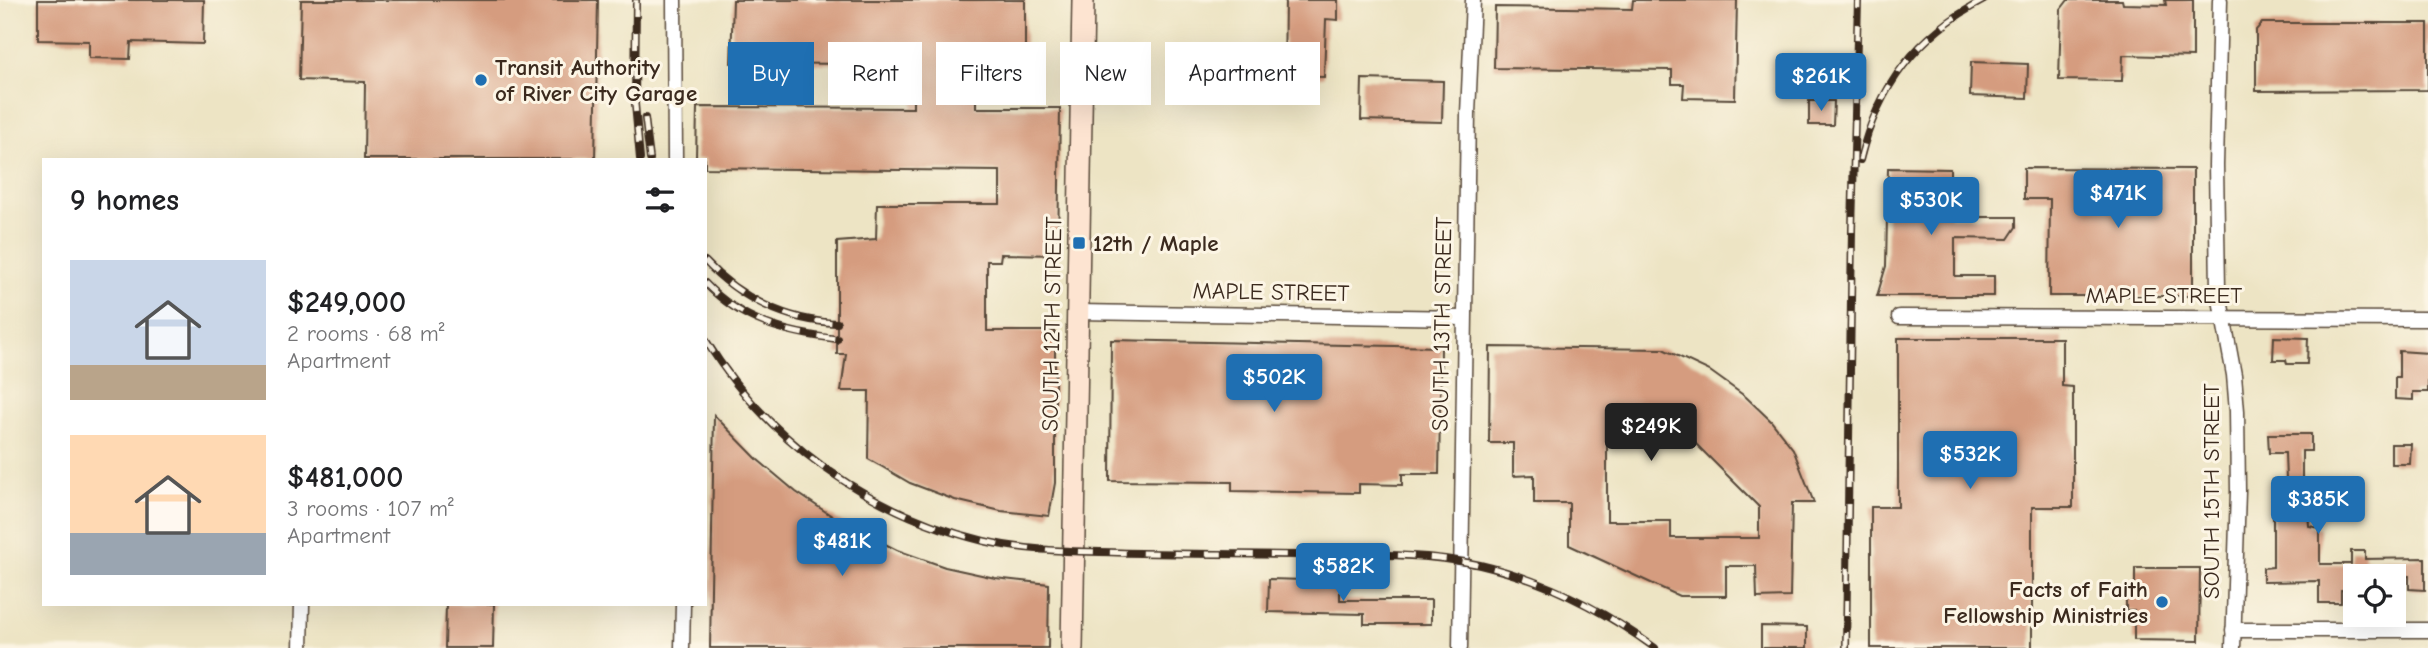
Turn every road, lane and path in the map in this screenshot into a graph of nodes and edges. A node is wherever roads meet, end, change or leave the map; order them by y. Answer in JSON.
{"nodes":[{"id":1,"x":674,"y":0,"type":"edge"},
{"id":2,"x":1083,"y":0,"type":"edge"},
{"id":3,"x":1473,"y":0,"type":"edge"},
{"id":4,"x":2220,"y":0,"type":"edge"},
{"id":5,"x":675,"y":158,"type":"edge"},
{"id":6,"x":1078,"y":312,"type":"junction"},
{"id":7,"x":1899,"y":317,"type":"dead end"},
{"id":8,"x":1464,"y":318,"type":"junction"},
{"id":9,"x":2223,"y":318,"type":"junction"},
{"id":10,"x":2428,"y":318,"type":"edge"},
{"id":11,"x":302,"y":606,"type":"edge"},
{"id":12,"x":682,"y":606,"type":"edge"},
{"id":13,"x":2233,"y":630,"type":"junction"},
{"id":14,"x":2428,"y":631,"type":"edge"},
{"id":15,"x":301,"y":648,"type":"edge"},
{"id":16,"x":682,"y":648,"type":"edge"},
{"id":17,"x":1073,"y":648,"type":"edge"},
{"id":18,"x":1460,"y":648,"type":"edge"},
{"id":19,"x":2233,"y":648,"type":"edge"}],
"edges":[{"from":1,"to":5,"type":"street"},
{"from":2,"to":6,"type":"street","name":"SOUTH 12TH STREET"},
{"from":3,"to":8,"type":"street","name":"SOUTH 13TH STREET"},
{"from":4,"to":9,"type":"street","name":"SOUTH 15TH STREET"},
{"from":6,"to":8,"type":"street","name":"MAPLE STREET"},
{"from":6,"to":17,"type":"street","name":"SOUTH 12TH STREET"},
{"from":7,"to":9,"type":"street","name":"MAPLE STREET"},
{"from":8,"to":18,"type":"street","name":"SOUTH 13TH STREET"},
{"from":9,"to":10,"type":"street","name":"MAPLE STREET"},
{"from":9,"to":13,"type":"street","name":"SOUTH 15TH STREET"},
{"from":11,"to":15,"type":"street"},
{"from":12,"to":16,"type":"street"},
{"from":13,"to":14,"type":"street"},
{"from":13,"to":19,"type":"street","name":"SOUTH 15TH STREET"}]}
